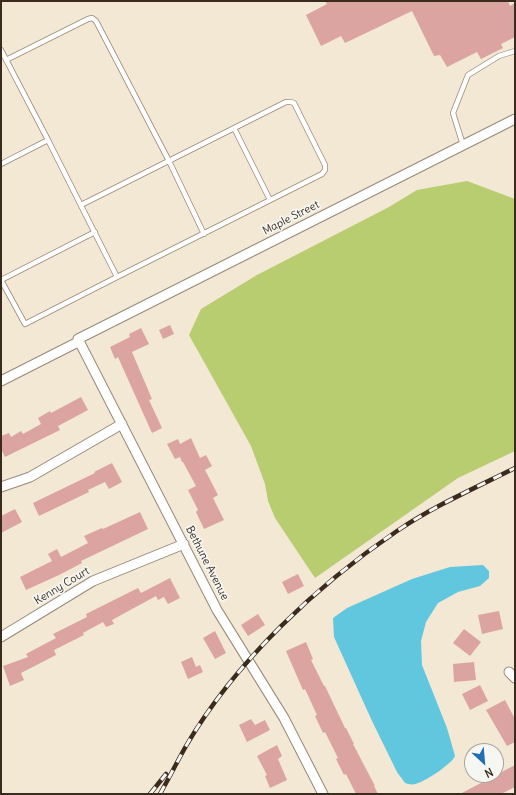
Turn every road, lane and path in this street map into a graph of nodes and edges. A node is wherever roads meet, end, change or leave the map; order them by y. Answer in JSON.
{"nodes":[{"id":1,"x":1,"y":50,"type":"edge"},
{"id":2,"x":515,"y":51,"type":"edge"},
{"id":3,"x":6,"y":60,"type":"junction"},
{"id":4,"x":515,"y":119,"type":"edge"},
{"id":5,"x":234,"y":128,"type":"junction"},
{"id":6,"x":48,"y":140,"type":"junction"},
{"id":7,"x":463,"y":146,"type":"junction"},
{"id":8,"x":169,"y":161,"type":"junction"},
{"id":9,"x":1,"y":164,"type":"edge"},
{"id":10,"x":270,"y":200,"type":"junction"},
{"id":11,"x":81,"y":205,"type":"junction"},
{"id":12,"x":95,"y":232,"type":"junction"},
{"id":13,"x":204,"y":234,"type":"junction"},
{"id":14,"x":117,"y":277,"type":"junction"},
{"id":15,"x":1,"y":280,"type":"edge"},
{"id":16,"x":79,"y":340,"type":"junction"},
{"id":17,"x":1,"y":381,"type":"edge"},
{"id":18,"x":122,"y":424,"type":"junction"},
{"id":19,"x":1,"y":487,"type":"edge"},
{"id":20,"x":184,"y":544,"type":"junction"},
{"id":21,"x":1,"y":637,"type":"edge"},
{"id":22,"x":323,"y":794,"type":"edge"}],
"edges":[{"from":1,"to":3,"type":"lane"},
{"from":2,"to":7,"type":"lane"},
{"from":3,"to":6,"type":"lane"},
{"from":3,"to":8,"type":"lane"},
{"from":4,"to":7,"type":"street","name":"Maple Street"},
{"from":5,"to":8,"type":"lane"},
{"from":5,"to":10,"type":"lane"},
{"from":5,"to":10,"type":"lane"},
{"from":6,"to":9,"type":"lane"},
{"from":6,"to":11,"type":"lane"},
{"from":7,"to":16,"type":"street","name":"Maple Street"},
{"from":8,"to":11,"type":"lane"},
{"from":8,"to":13,"type":"lane"},
{"from":10,"to":13,"type":"lane"},
{"from":11,"to":12,"type":"lane"},
{"from":12,"to":14,"type":"lane"},
{"from":12,"to":15,"type":"lane"},
{"from":13,"to":14,"type":"lane"},
{"from":14,"to":15,"type":"lane"},
{"from":16,"to":17,"type":"street","name":"Maple Street"},
{"from":16,"to":18,"type":"street","name":"Bethune Avenue"},
{"from":18,"to":19,"type":"street"},
{"from":18,"to":20,"type":"street","name":"Bethune Avenue"},
{"from":20,"to":21,"type":"street","name":"Kenny Court"},
{"from":20,"to":22,"type":"street","name":"Bethune Avenue"}]}
